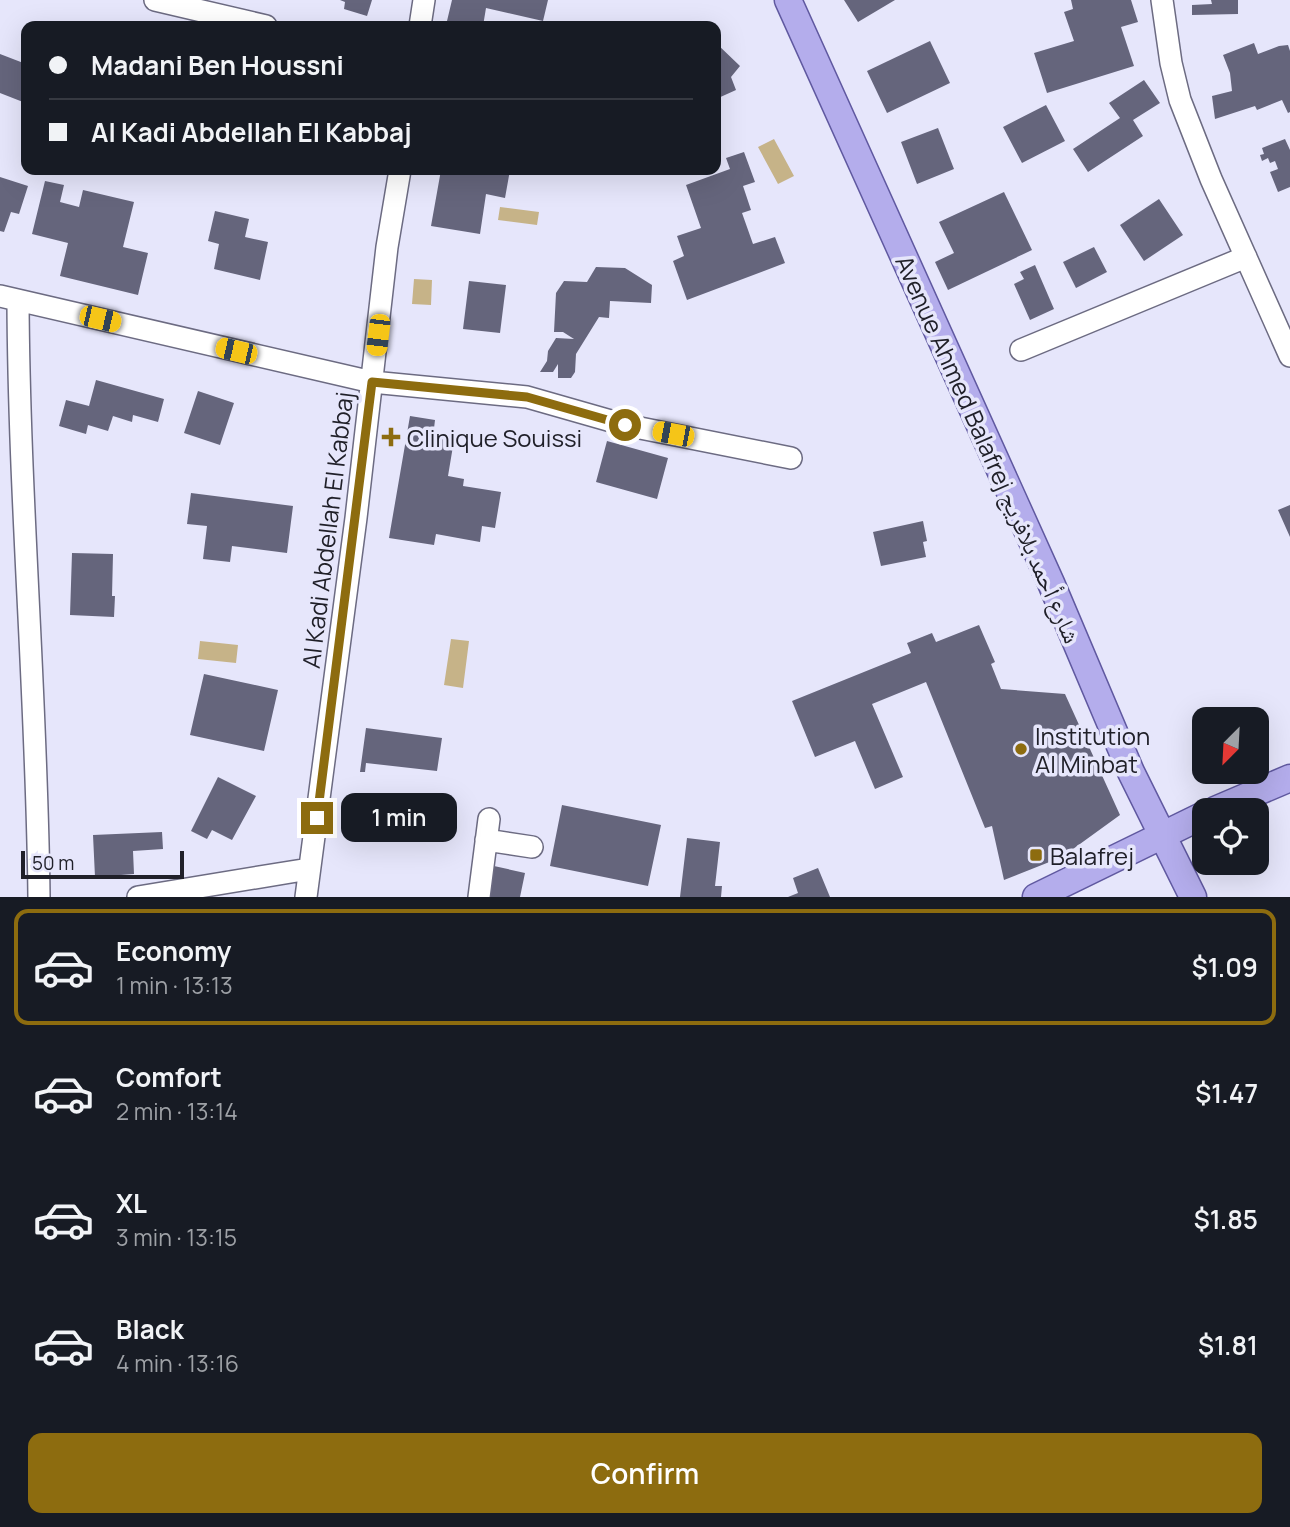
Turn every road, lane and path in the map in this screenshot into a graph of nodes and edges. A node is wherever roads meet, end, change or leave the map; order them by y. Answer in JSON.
{"nodes":[{"id":1,"x":155,"y":0,"type":"edge"},
{"id":2,"x":424,"y":0,"type":"edge"},
{"id":3,"x":788,"y":0,"type":"edge"},
{"id":4,"x":1162,"y":0,"type":"edge"},
{"id":5,"x":245,"y":21,"type":"edge"},
{"id":6,"x":421,"y":21,"type":"edge"},
{"id":7,"x":399,"y":175,"type":"edge"},
{"id":8,"x":1246,"y":257,"type":"junction"},
{"id":9,"x":9,"y":298,"type":"edge"},
{"id":10,"x":1021,"y":350,"type":"dead end"},
{"id":11,"x":1290,"y":356,"type":"edge"},
{"id":12,"x":372,"y":382,"type":"junction"},
{"id":13,"x":792,"y":458,"type":"dead end"},
{"id":14,"x":1290,"y":778,"type":"edge"},
{"id":15,"x":1243,"y":798,"type":"edge"},
{"id":16,"x":488,"y":819,"type":"dead end"},
{"id":17,"x":1192,"y":822,"type":"edge"},
{"id":18,"x":1162,"y":836,"type":"junction"},
{"id":19,"x":486,"y":840,"type":"junction"},
{"id":20,"x":532,"y":847,"type":"dead end"},
{"id":21,"x":309,"y":869,"type":"junction"},
{"id":22,"x":39,"y":897,"type":"edge"},
{"id":23,"x":138,"y":897,"type":"edge"},
{"id":24,"x":306,"y":897,"type":"edge"},
{"id":25,"x":479,"y":897,"type":"edge"},
{"id":26,"x":1036,"y":897,"type":"edge"},
{"id":27,"x":1193,"y":897,"type":"edge"}],
"edges":[{"from":1,"to":5,"type":"street"},
{"from":2,"to":6,"type":"street"},
{"from":3,"to":18,"type":"main road","name":"Avenue Ahmed Balafrej شارع أحمد بلافريج"},
{"from":4,"to":8,"type":"street"},
{"from":7,"to":12,"type":"street","name":"Al Kadi Abdellah El Kabbaj"},
{"from":8,"to":10,"type":"street"},
{"from":8,"to":11,"type":"street"},
{"from":9,"to":12,"type":"street"},
{"from":9,"to":22,"type":"street"},
{"from":12,"to":13,"type":"street"},
{"from":12,"to":21,"type":"street","name":"Al Kadi Abdellah El Kabbaj"},
{"from":14,"to":15,"type":"main road"},
{"from":16,"to":19,"type":"street"},
{"from":17,"to":18,"type":"main road"},
{"from":18,"to":26,"type":"main road"},
{"from":18,"to":27,"type":"main road","name":"Avenue Ahmed Balafrej شارع أحمد بلافريج"},
{"from":19,"to":20,"type":"street"},
{"from":19,"to":25,"type":"street"},
{"from":21,"to":23,"type":"street"},
{"from":21,"to":24,"type":"street","name":"Al Kadi Abdellah El Kabbaj"}]}
